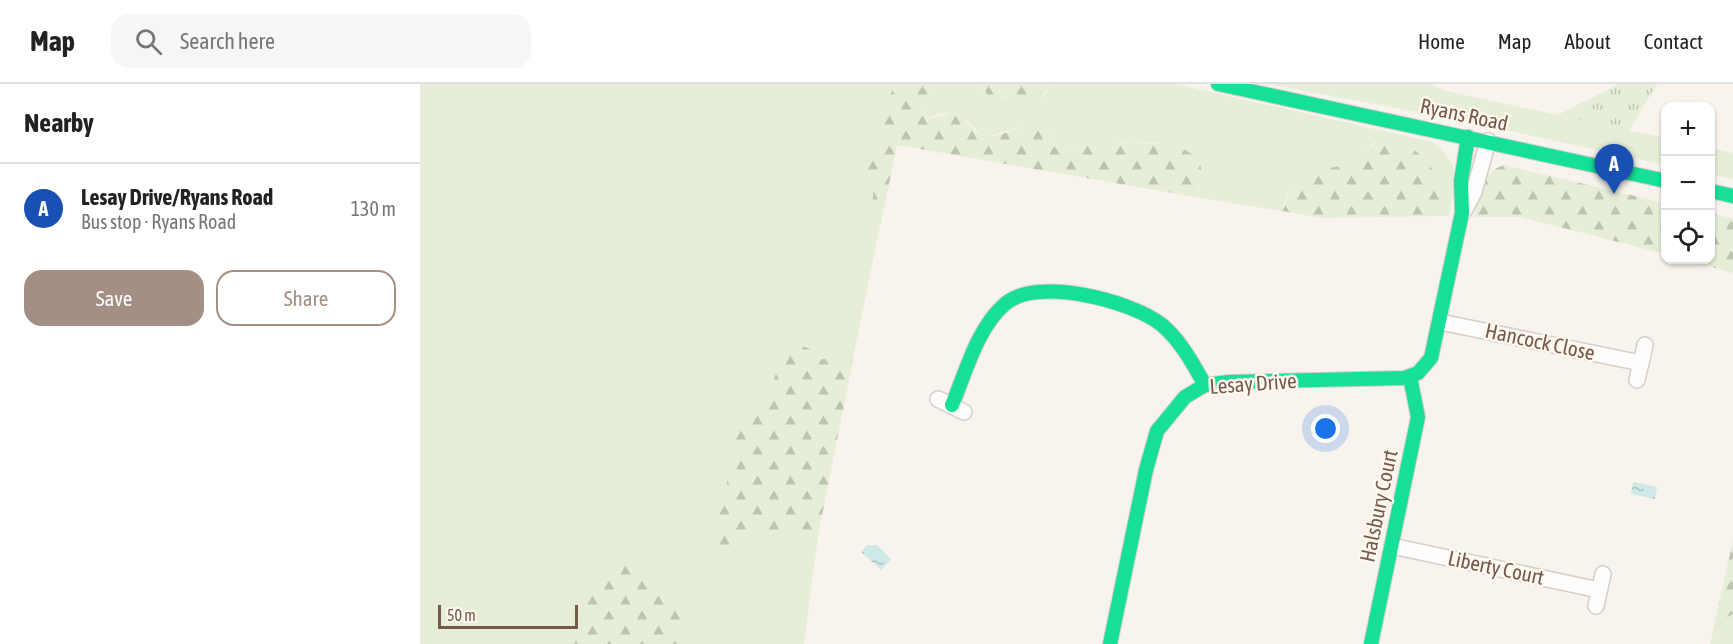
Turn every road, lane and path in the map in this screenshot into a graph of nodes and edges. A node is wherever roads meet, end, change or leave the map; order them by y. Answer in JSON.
{"nodes":[{"id":1,"x":1218,"y":84,"type":"edge"},
{"id":2,"x":1468,"y":137,"type":"junction"},
{"id":3,"x":1488,"y":141,"type":"junction"},
{"id":4,"x":1661,"y":180,"type":"edge"},
{"id":5,"x":1715,"y":192,"type":"edge"},
{"id":6,"x":1733,"y":196,"type":"edge"},
{"id":7,"x":1462,"y":213,"type":"junction"},
{"id":8,"x":1440,"y":322,"type":"junction"},
{"id":9,"x":1645,"y":345,"type":"dead end"},
{"id":10,"x":1641,"y":363,"type":"junction"},
{"id":11,"x":1410,"y":377,"type":"junction"},
{"id":12,"x":1637,"y":381,"type":"dead end"},
{"id":13,"x":1205,"y":385,"type":"junction"},
{"id":14,"x":952,"y":405,"type":"dead end"},
{"id":15,"x":1392,"y":546,"type":"junction"},
{"id":16,"x":1602,"y":574,"type":"dead end"},
{"id":17,"x":1599,"y":590,"type":"junction"},
{"id":18,"x":1596,"y":606,"type":"dead end"},
{"id":19,"x":1110,"y":644,"type":"edge"},
{"id":20,"x":1371,"y":644,"type":"edge"}],
"edges":[{"from":1,"to":2,"type":"street","name":"Ryans Road"},
{"from":2,"to":3,"type":"street","name":"Ryans Road"},
{"from":2,"to":7,"type":"street"},
{"from":3,"to":4,"type":"street","name":"Ryans Road"},
{"from":3,"to":7,"type":"street"},
{"from":5,"to":6,"type":"street"},
{"from":7,"to":8,"type":"street"},
{"from":8,"to":10,"type":"street","name":"Hancock Close"},
{"from":8,"to":11,"type":"street"},
{"from":9,"to":10,"type":"street"},
{"from":10,"to":12,"type":"street"},
{"from":11,"to":13,"type":"street","name":"Lesay Drive"},
{"from":11,"to":15,"type":"street","name":"Halsbury Court"},
{"from":13,"to":14,"type":"street"},
{"from":13,"to":19,"type":"street","name":"Lesay Drive"},
{"from":15,"to":17,"type":"street","name":"Liberty Court"},
{"from":15,"to":20,"type":"street","name":"Halsbury Court"},
{"from":16,"to":17,"type":"street"},
{"from":17,"to":18,"type":"street"}]}
